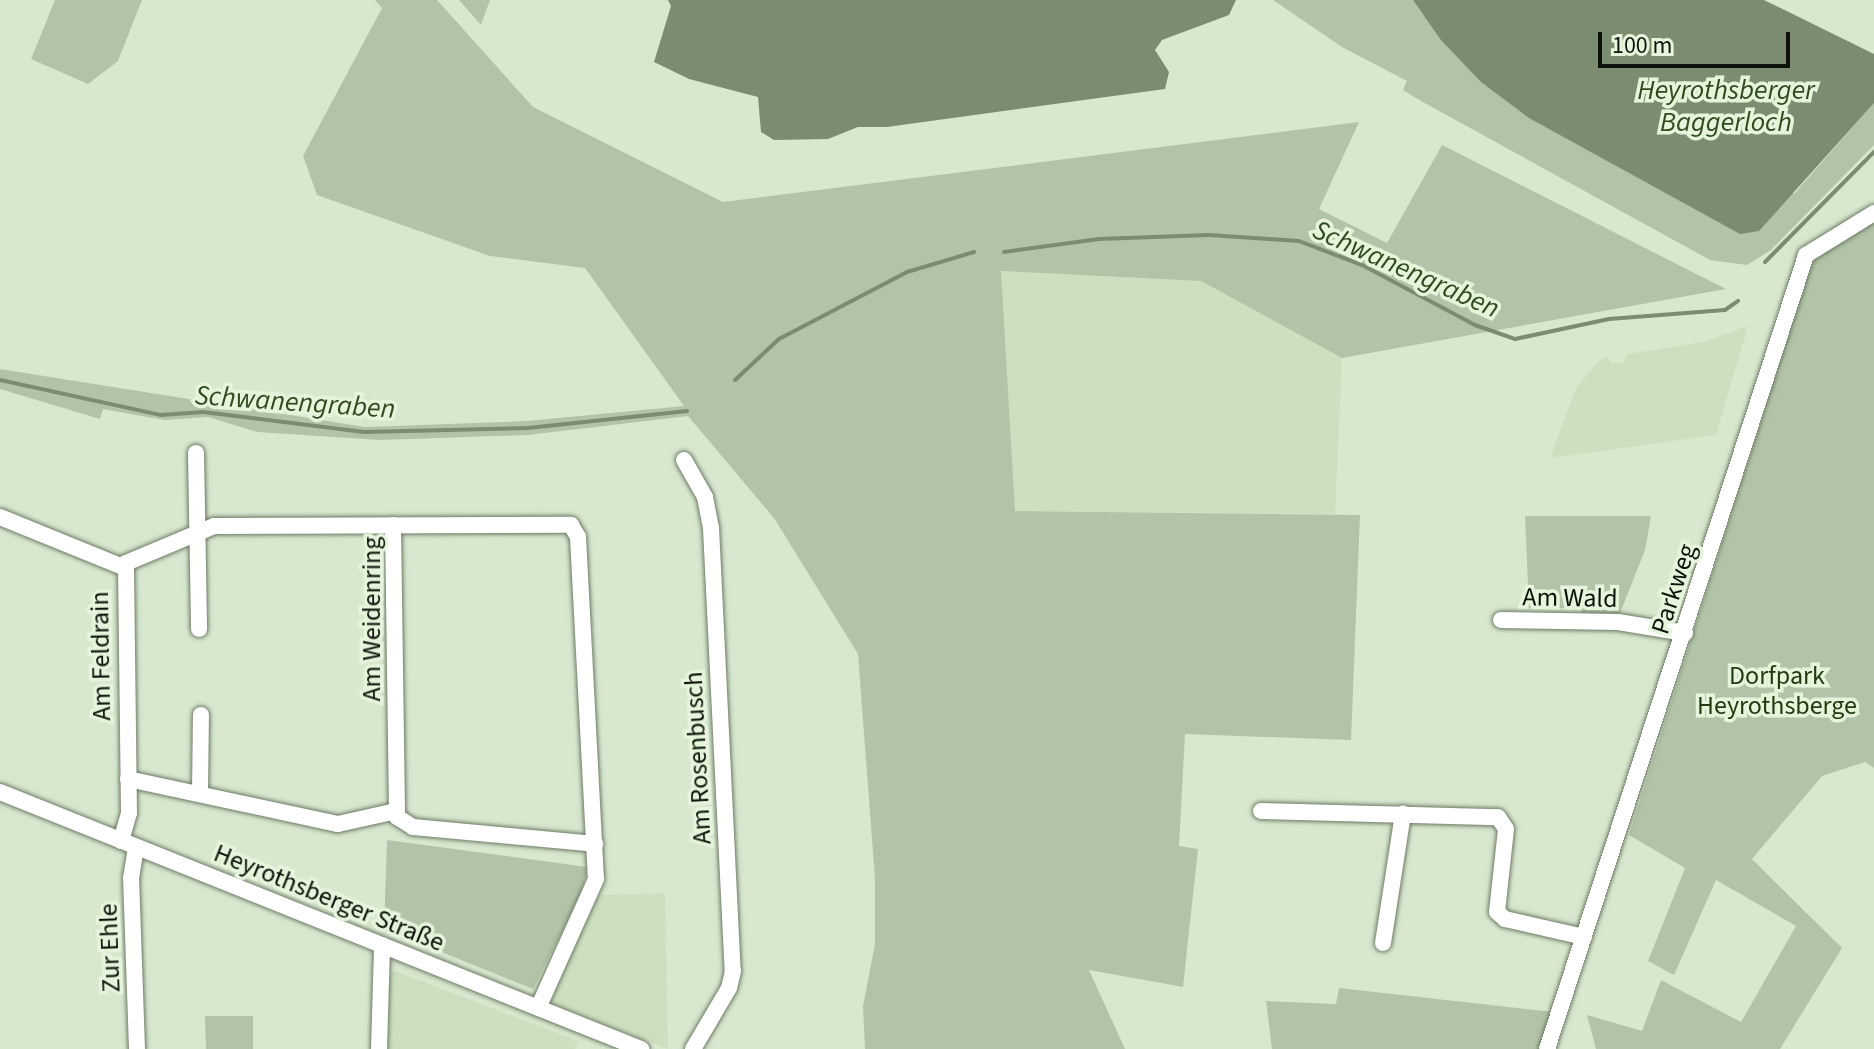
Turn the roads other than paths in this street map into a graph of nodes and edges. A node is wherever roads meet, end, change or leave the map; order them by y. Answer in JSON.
{"nodes":[{"id":1,"x":1874,"y":213,"type":"edge"},
{"id":2,"x":196,"y":453,"type":"dead end"},
{"id":3,"x":684,"y":460,"type":"dead end"},
{"id":4,"x":0,"y":517,"type":"edge"},
{"id":5,"x":393,"y":525,"type":"junction"},
{"id":6,"x":197,"y":532,"type":"junction"},
{"id":7,"x":123,"y":567,"type":"junction"},
{"id":8,"x":1501,"y":620,"type":"dead end"},
{"id":9,"x":199,"y":629,"type":"dead end"},
{"id":10,"x":1685,"y":633,"type":"junction"},
{"id":11,"x":201,"y":715,"type":"dead end"},
{"id":12,"x":128,"y":779,"type":"junction"},
{"id":13,"x":0,"y":792,"type":"edge"},
{"id":14,"x":200,"y":793,"type":"junction"},
{"id":15,"x":396,"y":811,"type":"junction"},
{"id":16,"x":1261,"y":811,"type":"dead end"},
{"id":17,"x":1403,"y":814,"type":"junction"},
{"id":18,"x":129,"y":844,"type":"junction"},
{"id":19,"x":595,"y":844,"type":"junction"},
{"id":20,"x":1584,"y":937,"type":"junction"},
{"id":21,"x":1383,"y":943,"type":"dead end"},
{"id":22,"x":382,"y":945,"type":"junction"},
{"id":23,"x":538,"y":1008,"type":"junction"},
{"id":24,"x":137,"y":1049,"type":"edge"},
{"id":25,"x":379,"y":1049,"type":"edge"},
{"id":26,"x":641,"y":1049,"type":"edge"},
{"id":27,"x":693,"y":1049,"type":"edge"},
{"id":28,"x":1547,"y":1049,"type":"edge"}],
"edges":[{"from":1,"to":10,"type":"street","name":"Parkweg"},
{"from":2,"to":6,"type":"street"},
{"from":3,"to":27,"type":"street","name":"Am Rosenbusch"},
{"from":4,"to":7,"type":"street"},
{"from":5,"to":6,"type":"street","name":"Am Feldrain"},
{"from":5,"to":15,"type":"street","name":"Am Weidenring"},
{"from":5,"to":19,"type":"street","name":"Am Weidenring"},
{"from":6,"to":7,"type":"street","name":"Am Feldrain"},
{"from":6,"to":9,"type":"street"},
{"from":7,"to":12,"type":"street","name":"Am Feldrain"},
{"from":8,"to":10,"type":"street","name":"Am Wald"},
{"from":10,"to":20,"type":"street","name":"Parkweg"},
{"from":11,"to":14,"type":"street"},
{"from":12,"to":14,"type":"street"},
{"from":12,"to":18,"type":"street","name":"Am Feldrain"},
{"from":13,"to":18,"type":"street","name":"Heyrothsberger Straße"},
{"from":14,"to":15,"type":"street"},
{"from":15,"to":19,"type":"street"},
{"from":16,"to":17,"type":"street"},
{"from":17,"to":20,"type":"street"},
{"from":17,"to":21,"type":"street"},
{"from":18,"to":22,"type":"street","name":"Heyrothsberger Straße"},
{"from":18,"to":24,"type":"street","name":"Zur Ehle"},
{"from":19,"to":23,"type":"street","name":"Am Weidenring"},
{"from":20,"to":28,"type":"street","name":"Parkweg"},
{"from":22,"to":23,"type":"street","name":"Heyrothsberger Straße"},
{"from":22,"to":25,"type":"street"},
{"from":23,"to":26,"type":"street","name":"Heyrothsberger Straße"}]}
